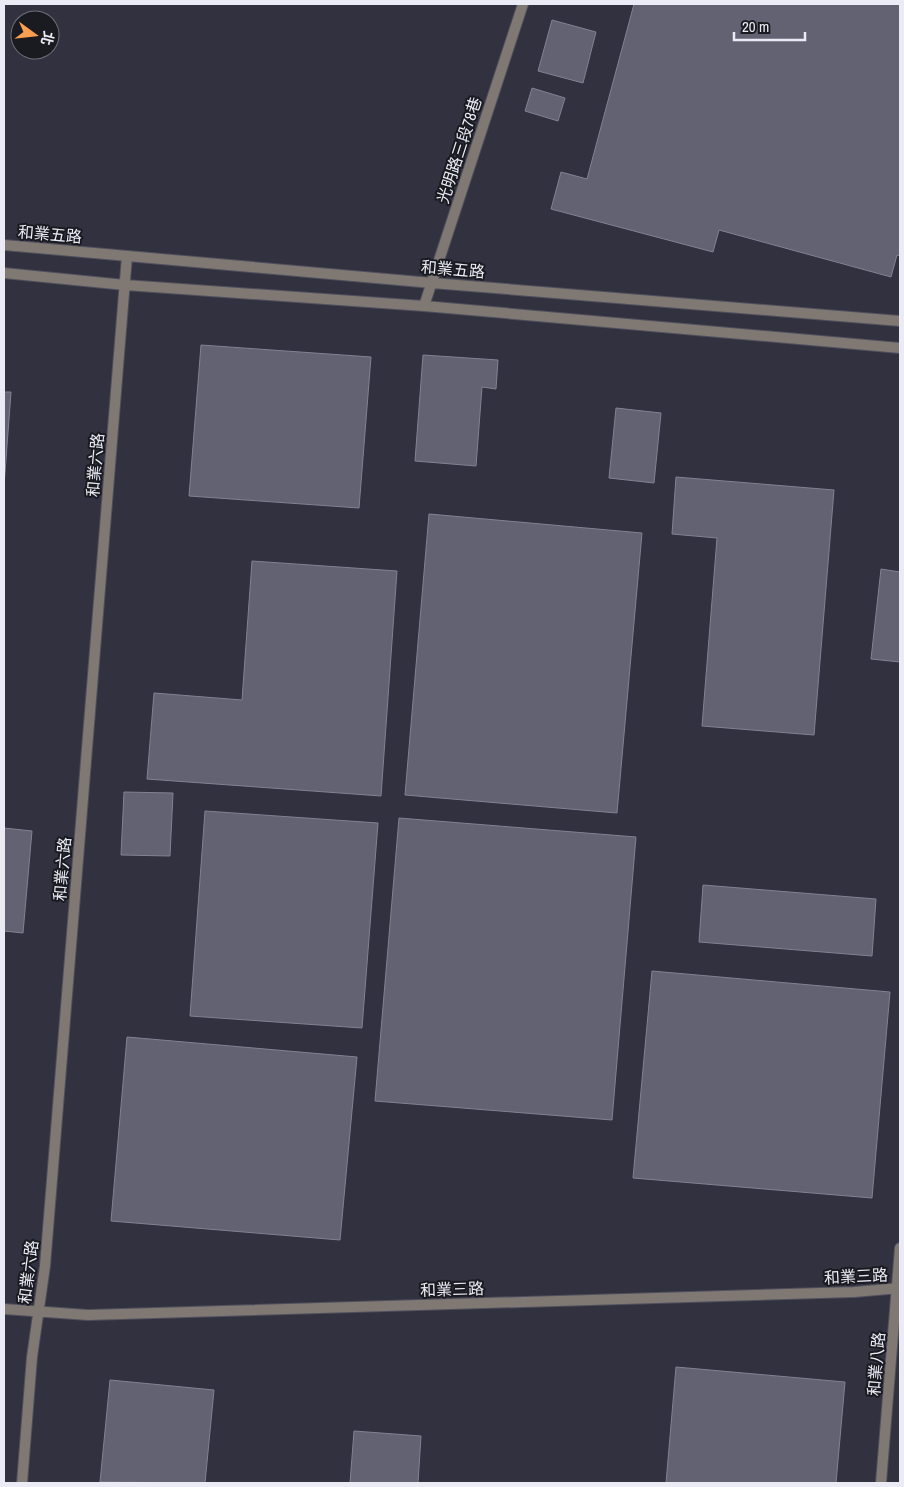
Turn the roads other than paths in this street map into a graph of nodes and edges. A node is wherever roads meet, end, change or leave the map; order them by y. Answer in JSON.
{"nodes":[{"id":1,"x":524,"y":4,"type":"edge"},
{"id":2,"x":4,"y":245,"type":"edge"},
{"id":3,"x":127,"y":256,"type":"junction"},
{"id":4,"x":4,"y":273,"type":"edge"},
{"id":5,"x":432,"y":283,"type":"junction"},
{"id":6,"x":125,"y":285,"type":"junction"},
{"id":7,"x":424,"y":306,"type":"junction"},
{"id":8,"x":900,"y":321,"type":"edge"},
{"id":9,"x":900,"y":348,"type":"edge"},
{"id":10,"x":900,"y":1248,"type":"edge"},
{"id":11,"x":898,"y":1288,"type":"edge"},
{"id":12,"x":4,"y":1310,"type":"edge"},
{"id":13,"x":38,"y":1312,"type":"junction"},
{"id":14,"x":22,"y":1483,"type":"edge"},
{"id":15,"x":881,"y":1483,"type":"edge"}],
"edges":[{"from":1,"to":5,"type":"street","name":"光明路三段78巷"},
{"from":2,"to":3,"type":"street","name":"和業五路"},
{"from":3,"to":5,"type":"street","name":"和業五路"},
{"from":3,"to":6,"type":"street","name":"和業六路"},
{"from":4,"to":6,"type":"street"},
{"from":5,"to":7,"type":"street","name":"光明路三段78巷"},
{"from":5,"to":8,"type":"street","name":"和業五路"},
{"from":6,"to":7,"type":"street"},
{"from":6,"to":13,"type":"street","name":"和業六路"},
{"from":7,"to":9,"type":"street"},
{"from":10,"to":11,"type":"street","name":"和業八路"},
{"from":11,"to":13,"type":"street","name":"和業三路"},
{"from":11,"to":15,"type":"street","name":"和業八路"},
{"from":12,"to":13,"type":"street","name":"和業三路"},
{"from":13,"to":14,"type":"street","name":"和業六路"}]}
